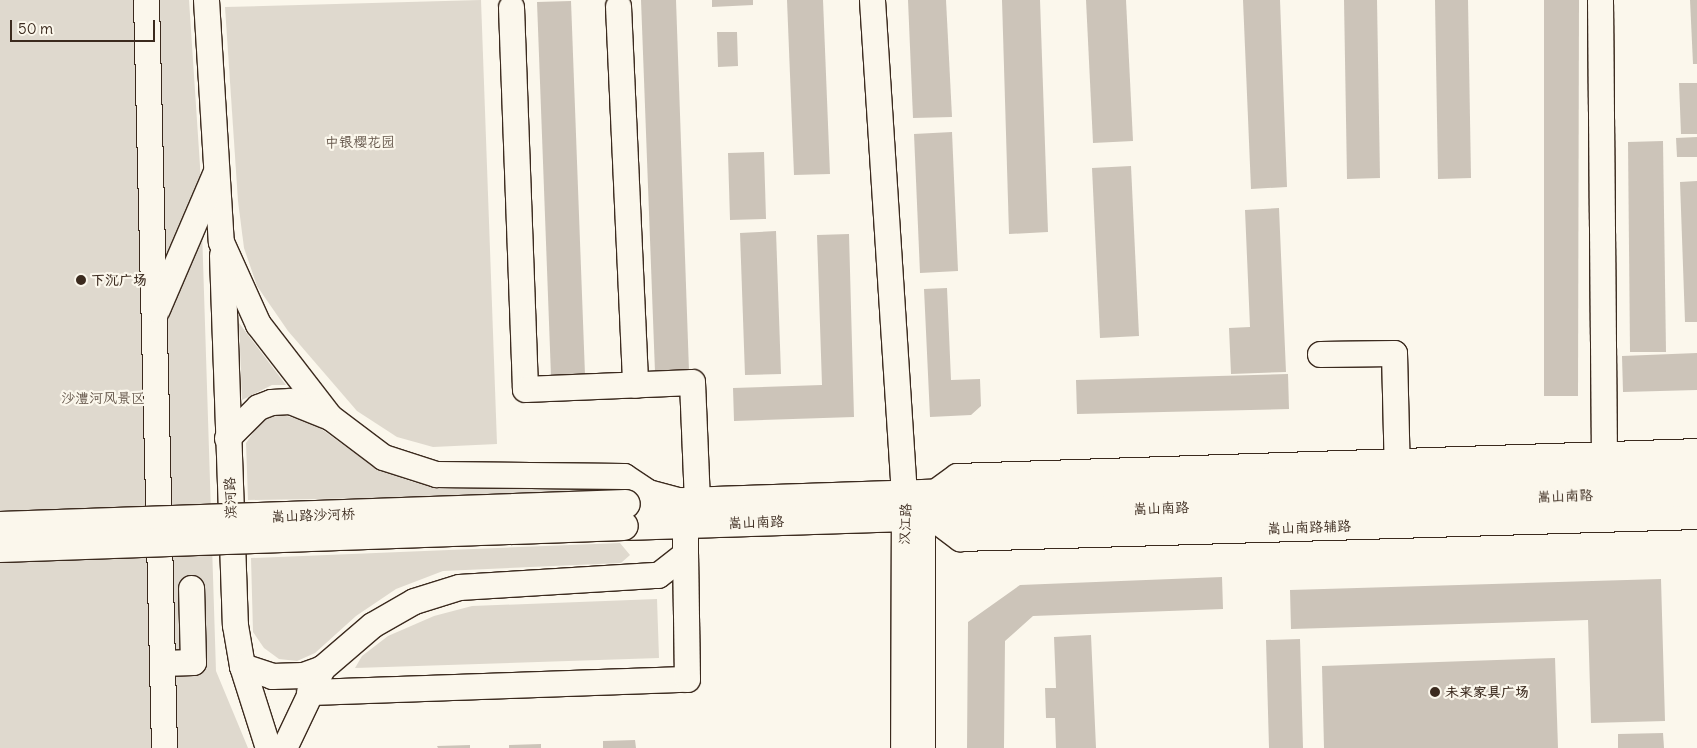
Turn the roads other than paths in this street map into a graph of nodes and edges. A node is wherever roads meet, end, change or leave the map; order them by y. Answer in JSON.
{"nodes":[{"id":1,"x":146,"y":0,"type":"edge"},
{"id":2,"x":206,"y":0,"type":"edge"},
{"id":3,"x":872,"y":0,"type":"edge"},
{"id":4,"x":1600,"y":0,"type":"edge"},
{"id":5,"x":618,"y":6,"type":"dead end"},
{"id":6,"x":511,"y":8,"type":"dead end"},
{"id":7,"x":217,"y":168,"type":"junction"},
{"id":8,"x":222,"y":242,"type":"junction"},
{"id":9,"x":155,"y":314,"type":"junction"},
{"id":10,"x":1320,"y":354,"type":"dead end"},
{"id":11,"x":635,"y":385,"type":"junction"},
{"id":12,"x":330,"y":417,"type":"junction"},
{"id":13,"x":227,"y":438,"type":"junction"},
{"id":14,"x":1697,"y":451,"type":"edge"},
{"id":15,"x":1697,"y":468,"type":"edge"},
{"id":16,"x":1604,"y":473,"type":"junction"},
{"id":17,"x":1397,"y":480,"type":"junction"},
{"id":18,"x":918,"y":508,"type":"junction"},
{"id":19,"x":1695,"y":508,"type":"edge"},
{"id":20,"x":689,"y":509,"type":"junction"},
{"id":21,"x":625,"y":515,"type":"junction"},
{"id":22,"x":0,"y":526,"type":"edge"},
{"id":23,"x":0,"y":548,"type":"edge"},
{"id":24,"x":685,"y":554,"type":"junction"},
{"id":25,"x":190,"y":588,"type":"dead end"},
{"id":26,"x":162,"y":663,"type":"junction"},
{"id":27,"x":242,"y":666,"type":"junction"},
{"id":28,"x":322,"y":668,"type":"junction"},
{"id":29,"x":309,"y":692,"type":"junction"},
{"id":30,"x":164,"y":748,"type":"edge"},
{"id":31,"x":268,"y":748,"type":"edge"},
{"id":32,"x":284,"y":748,"type":"edge"},
{"id":33,"x":903,"y":748,"type":"edge"},
{"id":34,"x":922,"y":748,"type":"edge"}],
"edges":[{"from":1,"to":9,"type":"street"},
{"from":2,"to":7,"type":"street","name":"滨河路"},
{"from":3,"to":18,"type":"street"},
{"from":4,"to":16,"type":"street"},
{"from":5,"to":11,"type":"street"},
{"from":6,"to":11,"type":"street"},
{"from":7,"to":8,"type":"street","name":"滨河路"},
{"from":7,"to":9,"type":"street"},
{"from":8,"to":12,"type":"street"},
{"from":8,"to":13,"type":"street","name":"滨河路"},
{"from":9,"to":26,"type":"street"},
{"from":10,"to":17,"type":"street"},
{"from":11,"to":20,"type":"street"},
{"from":12,"to":13,"type":"street"},
{"from":12,"to":20,"type":"street"},
{"from":13,"to":27,"type":"street","name":"滨河路"},
{"from":14,"to":16,"type":"street"},
{"from":15,"to":16,"type":"main road","name":"嵩山南路"},
{"from":16,"to":17,"type":"main road","name":"嵩山南路"},
{"from":16,"to":17,"type":"street"},
{"from":16,"to":19,"type":"main road","name":"嵩山南路"},
{"from":17,"to":18,"type":"main road","name":"嵩山南路"},
{"from":17,"to":18,"type":"street"},
{"from":18,"to":19,"type":"street","name":"嵩山南路辅路"},
{"from":18,"to":20,"type":"main road","name":"嵩山南路"},
{"from":18,"to":33,"type":"street","name":"汉江路"},
{"from":18,"to":34,"type":"street","name":"汉江路"},
{"from":20,"to":21,"type":"main road","name":"嵩山南路"},
{"from":20,"to":24,"type":"street"},
{"from":21,"to":22,"type":"main road","name":"嵩山路沙河桥","bridge":true},
{"from":21,"to":23,"type":"main road","name":"嵩山路沙河桥","bridge":true},
{"from":24,"to":28,"type":"street"},
{"from":24,"to":29,"type":"street"},
{"from":25,"to":26,"type":"street"},
{"from":26,"to":30,"type":"street"},
{"from":27,"to":28,"type":"street"},
{"from":27,"to":31,"type":"street","name":"滨河路"},
{"from":28,"to":29,"type":"street"},
{"from":29,"to":32,"type":"street"}]}
